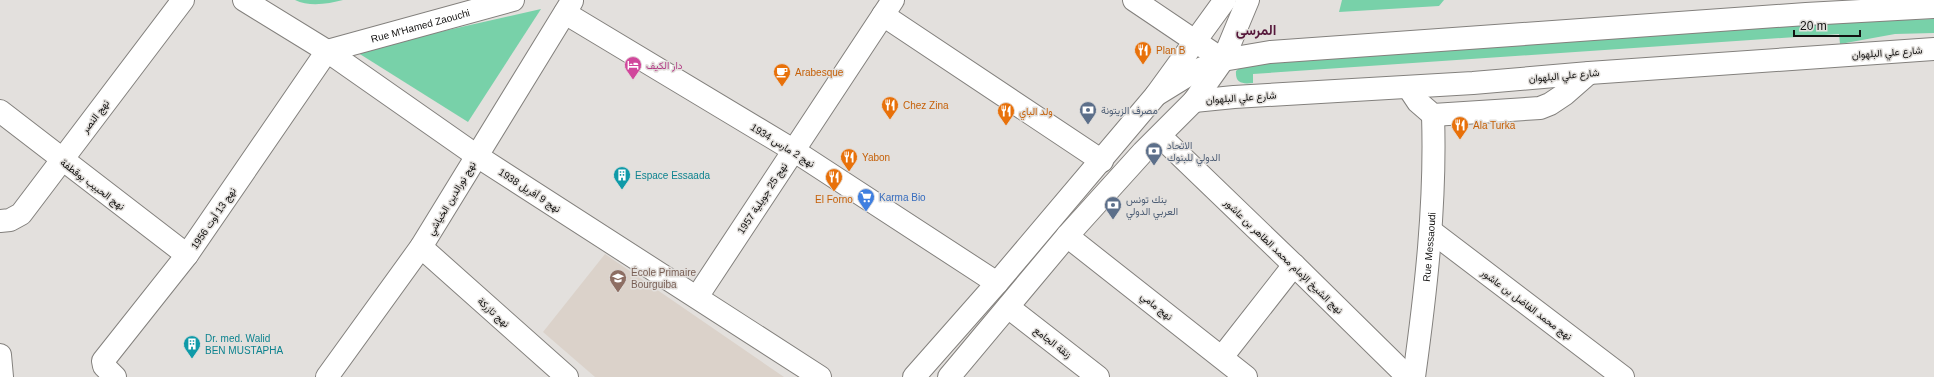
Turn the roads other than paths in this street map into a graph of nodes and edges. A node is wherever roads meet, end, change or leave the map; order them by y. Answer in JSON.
{"nodes":[{"id":1,"x":183,"y":0,"type":"edge"},
{"id":2,"x":244,"y":0,"type":"edge"},
{"id":3,"x":513,"y":0,"type":"edge"},
{"id":4,"x":1134,"y":0,"type":"edge"},
{"id":5,"x":1248,"y":0,"type":"edge"},
{"id":6,"x":1222,"y":5,"type":"edge"},
{"id":7,"x":569,"y":6,"type":"edge"},
{"id":8,"x":888,"y":7,"type":"edge"},
{"id":9,"x":1934,"y":7,"type":"edge"},
{"id":10,"x":1196,"y":41,"type":"junction"},
{"id":11,"x":1934,"y":49,"type":"edge"},
{"id":12,"x":327,"y":51,"type":"junction"},
{"id":13,"x":1223,"y":60,"type":"junction"},
{"id":14,"x":1589,"y":73,"type":"junction"},
{"id":15,"x":1408,"y":87,"type":"junction"},
{"id":16,"x":1156,"y":95,"type":"junction"},
{"id":17,"x":1234,"y":97,"type":"junction"},
{"id":18,"x":1194,"y":101,"type":"junction"},
{"id":19,"x":0,"y":111,"type":"edge"},
{"id":20,"x":1433,"y":115,"type":"junction"},
{"id":21,"x":1160,"y":136,"type":"junction"},
{"id":22,"x":793,"y":150,"type":"junction"},
{"id":23,"x":477,"y":156,"type":"junction"},
{"id":24,"x":62,"y":160,"type":"junction"},
{"id":25,"x":1102,"y":161,"type":"junction"},
{"id":26,"x":0,"y":221,"type":"edge"},
{"id":27,"x":1431,"y":231,"type":"junction"},
{"id":28,"x":1066,"y":236,"type":"junction"},
{"id":29,"x":421,"y":247,"type":"junction"},
{"id":30,"x":187,"y":255,"type":"junction"},
{"id":31,"x":1294,"y":265,"type":"junction"},
{"id":32,"x":997,"y":283,"type":"junction"},
{"id":33,"x":697,"y":297,"type":"junction"},
{"id":34,"x":1008,"y":307,"type":"junction"},
{"id":35,"x":0,"y":355,"type":"edge"},
{"id":36,"x":1222,"y":357,"type":"junction"},
{"id":37,"x":2,"y":377,"type":"edge"},
{"id":38,"x":115,"y":377,"type":"edge"},
{"id":39,"x":327,"y":377,"type":"edge"},
{"id":40,"x":568,"y":377,"type":"edge"},
{"id":41,"x":820,"y":377,"type":"edge"},
{"id":42,"x":914,"y":377,"type":"edge"},
{"id":43,"x":949,"y":377,"type":"edge"},
{"id":44,"x":1098,"y":377,"type":"edge"},
{"id":45,"x":1246,"y":377,"type":"edge"},
{"id":46,"x":1408,"y":377,"type":"edge"},
{"id":47,"x":1414,"y":377,"type":"edge"},
{"id":48,"x":1623,"y":377,"type":"edge"}],
"edges":[{"from":1,"to":24,"type":"street","name":"نهج النصر"},
{"from":2,"to":12,"type":"street","name":"نهج 9 أفريل 1938"},
{"from":3,"to":12,"type":"street","name":"Rue M'Hamed Zaouchi"},
{"from":4,"to":10,"type":"street"},
{"from":5,"to":13,"type":"street"},
{"from":6,"to":10,"type":"street"},
{"from":6,"to":13,"type":"street"},
{"from":7,"to":22,"type":"street","name":"نهج 2 مارس 1934"},
{"from":7,"to":23,"type":"street","name":"نهج نورالدين الخياشي"},
{"from":8,"to":22,"type":"street","name":"نهج 25 جويلية 1957"},
{"from":8,"to":25,"type":"street"},
{"from":9,"to":13,"type":"street"},
{"from":10,"to":13,"type":"street"},
{"from":10,"to":16,"type":"street"},
{"from":11,"to":14,"type":"street","name":"شارع علي البلهوان"},
{"from":12,"to":23,"type":"street","name":"نهج 9 أفريل 1938"},
{"from":12,"to":30,"type":"street","name":"نهج 13 أوت 1956"},
{"from":13,"to":16,"type":"street"},
{"from":13,"to":17,"type":"street"},
{"from":13,"to":18,"type":"street"},
{"from":14,"to":15,"type":"street","name":"شارع علي البلهوان"},
{"from":14,"to":20,"type":"street"},
{"from":15,"to":17,"type":"street","name":"شارع علي البلهوان"},
{"from":15,"to":20,"type":"street"},
{"from":16,"to":25,"type":"street"},
{"from":17,"to":18,"type":"street","name":"شارع علي البلهوان"},
{"from":18,"to":21,"type":"street"},
{"from":19,"to":24,"type":"street","name":"نهج الحبيب بوقطفة"},
{"from":20,"to":27,"type":"street","name":"Rue Messaoudi"},
{"from":21,"to":28,"type":"street"},
{"from":21,"to":31,"type":"street","name":"نهج الشيخ الإمام محمد الطاهر بن عاشور"},
{"from":22,"to":32,"type":"street","name":"نهج 2 مارس 1934"},
{"from":22,"to":33,"type":"street","name":"نهج 25 جويلية 1957"},
{"from":23,"to":29,"type":"street","name":"نهج نورالدين الخياشي"},
{"from":23,"to":33,"type":"street","name":"نهج 9 أفريل 1938"},
{"from":24,"to":26,"type":"street","name":"نهج النصر"},
{"from":24,"to":30,"type":"street","name":"نهج الحبيب بوقطفة"},
{"from":25,"to":32,"type":"street"},
{"from":27,"to":47,"type":"street","name":"Rue Messaoudi"},
{"from":27,"to":48,"type":"street","name":"نهج محمد الفاضل بن عاشور"},
{"from":28,"to":34,"type":"street"},
{"from":28,"to":36,"type":"street","name":"نهج مامي"},
{"from":29,"to":39,"type":"street","name":"نهج نورالدين الخياشي"},
{"from":29,"to":40,"type":"street","name":"نهج تازركة"},
{"from":30,"to":38,"type":"street","name":"نهج 13 أوت 1956"},
{"from":31,"to":36,"type":"street"},
{"from":31,"to":46,"type":"street","name":"نهج الشيخ الإمام محمد الطاهر بن عاشور"},
{"from":32,"to":42,"type":"street"},
{"from":33,"to":41,"type":"street","name":"نهج 9 أفريل 1938"},
{"from":34,"to":43,"type":"street"},
{"from":34,"to":44,"type":"street","name":"زنقة الجامع"},
{"from":35,"to":37,"type":"street"},
{"from":36,"to":45,"type":"street","name":"نهج مامي"}]}
